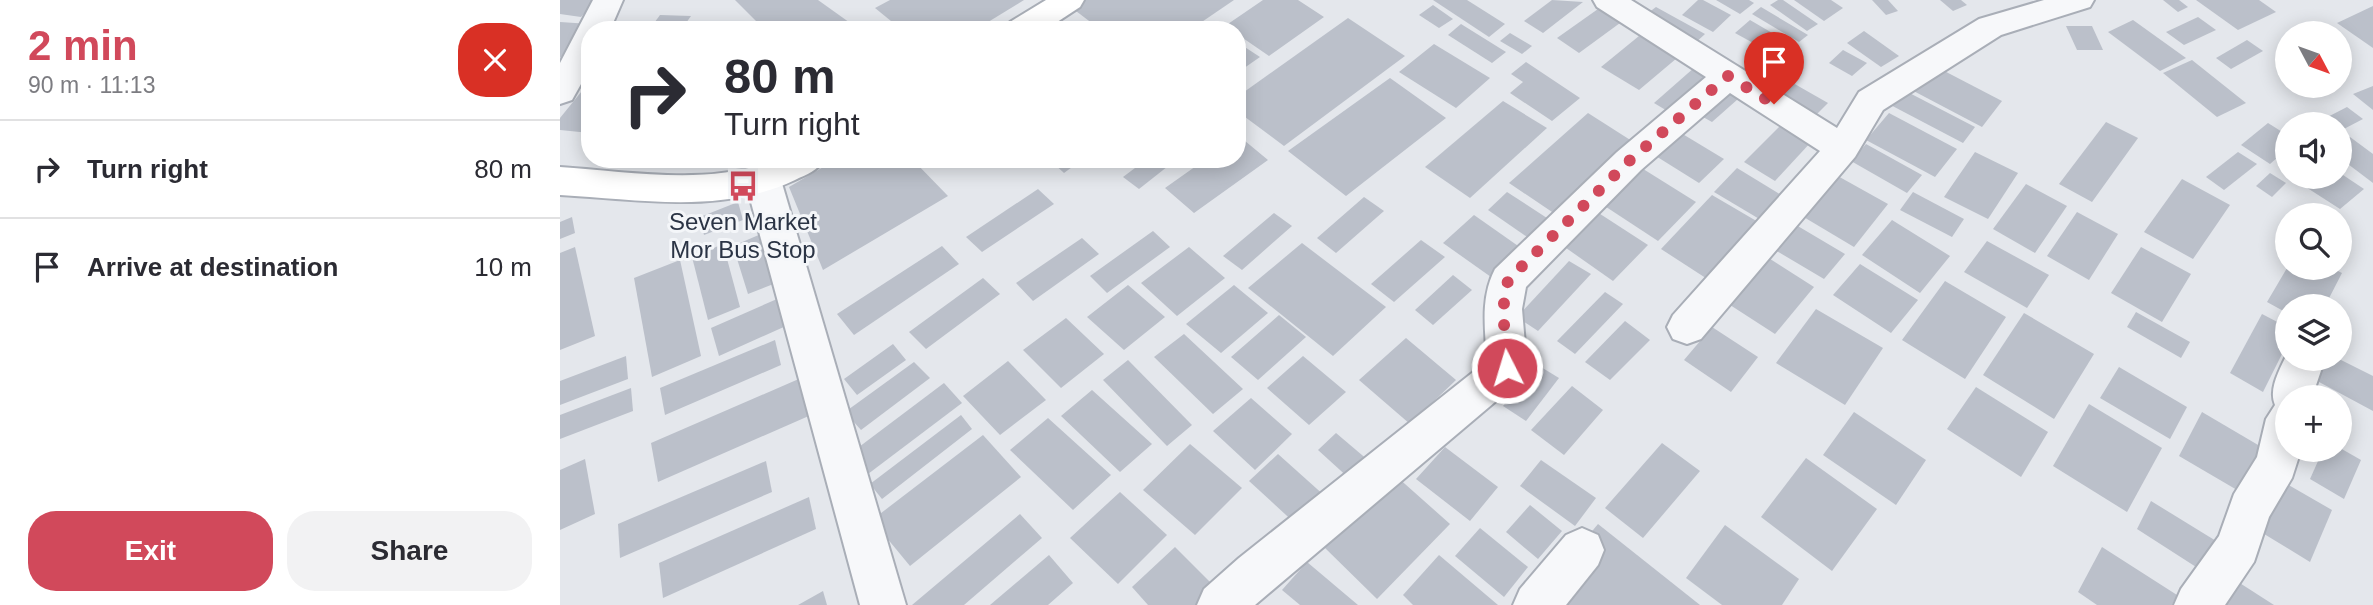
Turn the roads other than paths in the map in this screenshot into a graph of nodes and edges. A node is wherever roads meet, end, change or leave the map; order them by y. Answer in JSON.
{"nodes":[{"id":1,"x":608,"y":0,"type":"edge"},
{"id":2,"x":1069,"y":0,"type":"edge"},
{"id":3,"x":1608,"y":0,"type":"edge"},
{"id":4,"x":2079,"y":0,"type":"edge"},
{"id":5,"x":598,"y":21,"type":"edge"},
{"id":6,"x":1035,"y":21,"type":"edge"},
{"id":7,"x":581,"y":54,"type":"edge"},
{"id":8,"x":1728,"y":76,"type":"junction"},
{"id":9,"x":560,"y":92,"type":"edge"},
{"id":10,"x":1843,"y":148,"type":"junction"},
{"id":11,"x":788,"y":168,"type":"edge"},
{"id":12,"x":763,"y":180,"type":"junction"},
{"id":13,"x":560,"y":181,"type":"edge"},
{"id":14,"x":1687,"y":327,"type":"dead end"},
{"id":15,"x":2277,"y":462,"type":"edge"},
{"id":16,"x":1582,"y":550,"type":"dead end"},
{"id":17,"x":884,"y":605,"type":"edge"},
{"id":18,"x":1220,"y":605,"type":"edge"},
{"id":19,"x":1536,"y":605,"type":"edge"},
{"id":20,"x":2197,"y":605,"type":"edge"}],
"edges":[{"from":1,"to":5,"type":"street"},
{"from":2,"to":6,"type":"street"},
{"from":3,"to":8,"type":"street"},
{"from":4,"to":10,"type":"street"},
{"from":7,"to":9,"type":"street"},
{"from":8,"to":10,"type":"street"},
{"from":8,"to":18,"type":"street"},
{"from":10,"to":14,"type":"street"},
{"from":11,"to":12,"type":"street"},
{"from":12,"to":13,"type":"street"},
{"from":12,"to":17,"type":"street"},
{"from":15,"to":20,"type":"street"},
{"from":16,"to":19,"type":"street"}]}
